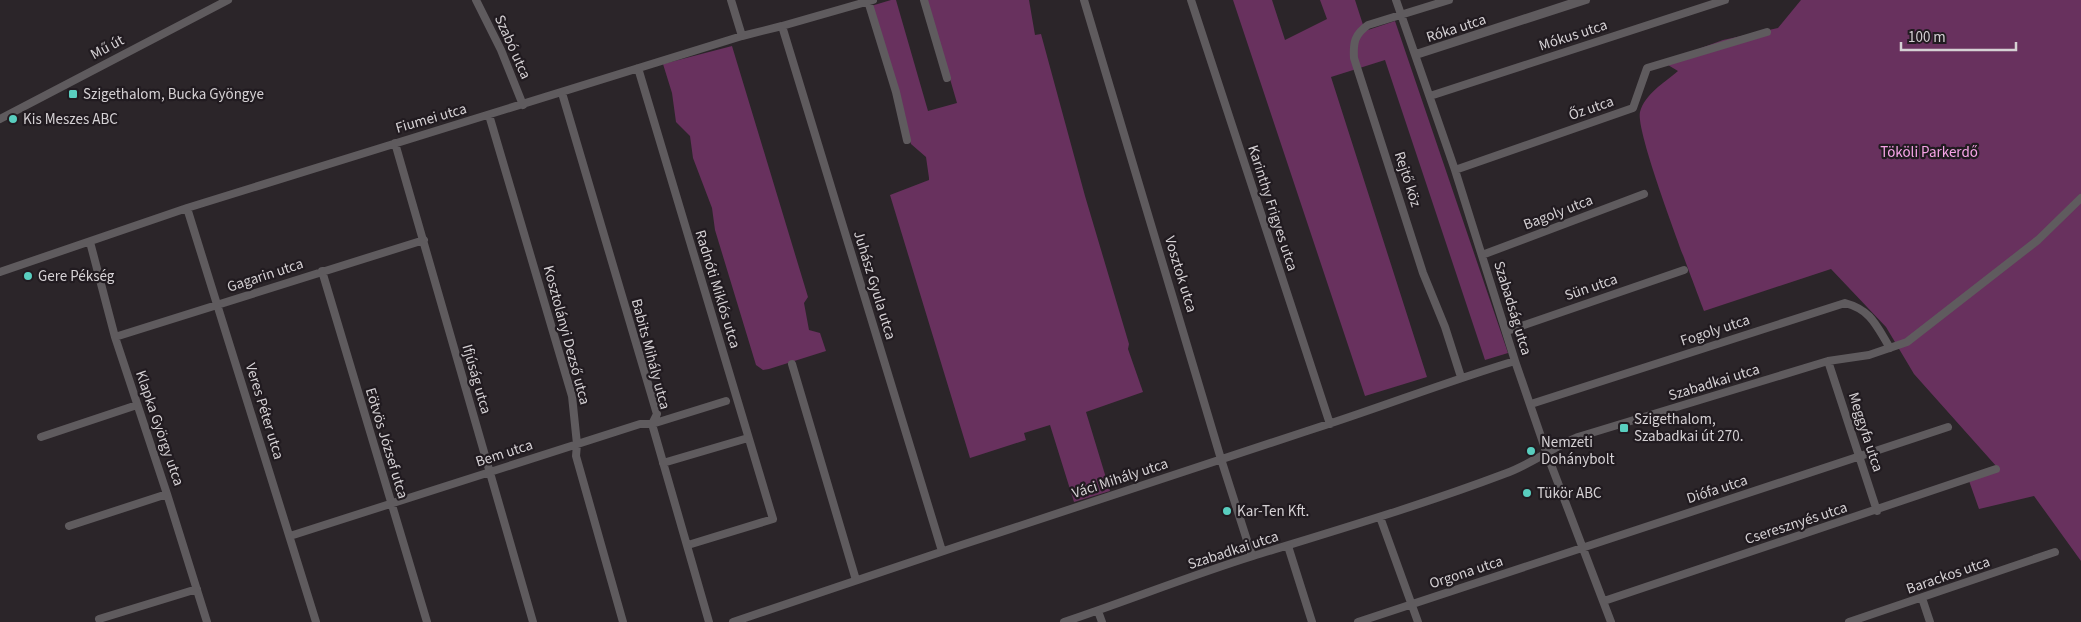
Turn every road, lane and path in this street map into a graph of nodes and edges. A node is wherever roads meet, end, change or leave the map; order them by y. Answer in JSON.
{"nodes":[{"id":1,"x":228,"y":0,"type":"edge"},
{"id":2,"x":476,"y":0,"type":"edge"},
{"id":3,"x":731,"y":0,"type":"edge"},
{"id":4,"x":924,"y":0,"type":"edge"},
{"id":5,"x":1084,"y":0,"type":"edge"},
{"id":6,"x":1191,"y":0,"type":"edge"},
{"id":7,"x":1396,"y":0,"type":"edge"},
{"id":8,"x":1449,"y":0,"type":"edge"},
{"id":9,"x":1582,"y":0,"type":"edge"},
{"id":10,"x":1586,"y":0,"type":"edge"},
{"id":11,"x":1725,"y":0,"type":"edge"},
{"id":12,"x":870,"y":1,"type":"edge"},
{"id":13,"x":1400,"y":16,"type":"junction"},
{"id":14,"x":782,"y":26,"type":"junction"},
{"id":15,"x":1767,"y":32,"type":"dead end"},
{"id":16,"x":742,"y":36,"type":"junction"},
{"id":17,"x":1416,"y":55,"type":"junction"},
{"id":18,"x":638,"y":68,"type":"junction"},
{"id":19,"x":947,"y":78,"type":"dead end"},
{"id":20,"x":562,"y":93,"type":"junction"},
{"id":21,"x":1430,"y":96,"type":"junction"},
{"id":22,"x":523,"y":105,"type":"junction"},
{"id":23,"x":489,"y":115,"type":"junction"},
{"id":24,"x":0,"y":119,"type":"edge"},
{"id":25,"x":907,"y":140,"type":"dead end"},
{"id":26,"x":395,"y":143,"type":"junction"},
{"id":27,"x":1455,"y":170,"type":"junction"},
{"id":28,"x":1644,"y":194,"type":"dead end"},
{"id":29,"x":2081,"y":198,"type":"edge"},
{"id":30,"x":187,"y":208,"type":"junction"},
{"id":31,"x":424,"y":240,"type":"junction"},
{"id":32,"x":90,"y":242,"type":"junction"},
{"id":33,"x":1482,"y":255,"type":"junction"},
{"id":34,"x":1684,"y":270,"type":"dead end"},
{"id":35,"x":0,"y":272,"type":"edge"},
{"id":36,"x":322,"y":272,"type":"junction"},
{"id":37,"x":218,"y":305,"type":"junction"},
{"id":38,"x":1506,"y":331,"type":"junction"},
{"id":39,"x":115,"y":338,"type":"junction"},
{"id":40,"x":1890,"y":348,"type":"junction"},
{"id":41,"x":1515,"y":361,"type":"junction"},
{"id":42,"x":1828,"y":361,"type":"junction"},
{"id":43,"x":792,"y":364,"type":"dead end"},
{"id":44,"x":1461,"y":377,"type":"junction"},
{"id":45,"x":726,"y":401,"type":"dead end"},
{"id":46,"x":1531,"y":404,"type":"junction"},
{"id":47,"x":136,"y":405,"type":"junction"},
{"id":48,"x":652,"y":424,"type":"junction"},
{"id":49,"x":1330,"y":424,"type":"junction"},
{"id":50,"x":1948,"y":427,"type":"dead end"},
{"id":51,"x":41,"y":437,"type":"dead end"},
{"id":52,"x":748,"y":438,"type":"junction"},
{"id":53,"x":577,"y":444,"type":"junction"},
{"id":54,"x":1547,"y":454,"type":"junction"},
{"id":55,"x":1860,"y":456,"type":"junction"},
{"id":56,"x":1222,"y":459,"type":"junction"},
{"id":57,"x":663,"y":463,"type":"junction"},
{"id":58,"x":1996,"y":469,"type":"dead end"},
{"id":59,"x":490,"y":472,"type":"junction"},
{"id":60,"x":167,"y":494,"type":"junction"},
{"id":61,"x":391,"y":505,"type":"junction"},
{"id":62,"x":1877,"y":511,"type":"junction"},
{"id":63,"x":1380,"y":517,"type":"junction"},
{"id":64,"x":69,"y":526,"type":"dead end"},
{"id":65,"x":290,"y":536,"type":"junction"},
{"id":66,"x":688,"y":545,"type":"junction"},
{"id":67,"x":1288,"y":546,"type":"junction"},
{"id":68,"x":1582,"y":548,"type":"junction"},
{"id":69,"x":942,"y":551,"type":"junction"},
{"id":70,"x":2056,"y":552,"type":"dead end"},
{"id":71,"x":1252,"y":556,"type":"junction"},
{"id":72,"x":856,"y":580,"type":"junction"},
{"id":73,"x":197,"y":589,"type":"junction"},
{"id":74,"x":1922,"y":598,"type":"junction"},
{"id":75,"x":1604,"y":601,"type":"junction"},
{"id":76,"x":1412,"y":604,"type":"junction"},
{"id":77,"x":1098,"y":611,"type":"junction"},
{"id":78,"x":99,"y":620,"type":"dead end"},
{"id":79,"x":207,"y":622,"type":"edge"},
{"id":80,"x":316,"y":622,"type":"edge"},
{"id":81,"x":427,"y":622,"type":"edge"},
{"id":82,"x":533,"y":622,"type":"edge"},
{"id":83,"x":623,"y":622,"type":"edge"},
{"id":84,"x":709,"y":622,"type":"edge"},
{"id":85,"x":733,"y":622,"type":"edge"},
{"id":86,"x":1064,"y":622,"type":"edge"},
{"id":87,"x":1102,"y":622,"type":"edge"},
{"id":88,"x":1312,"y":622,"type":"edge"},
{"id":89,"x":1358,"y":622,"type":"edge"},
{"id":90,"x":1418,"y":622,"type":"edge"},
{"id":91,"x":1611,"y":622,"type":"edge"},
{"id":92,"x":1849,"y":622,"type":"edge"},
{"id":93,"x":1930,"y":622,"type":"edge"}],
"edges":[{"from":1,"to":24,"type":"street","name":"Mű út"},
{"from":2,"to":22,"type":"street","name":"Szabó utca"},
{"from":3,"to":16,"type":"street"},
{"from":4,"to":19,"type":"street"},
{"from":5,"to":56,"type":"street","name":"Vosztok utca"},
{"from":6,"to":49,"type":"street","name":"Karinthy Frigyes utca"},
{"from":7,"to":13,"type":"street","name":"Szabadság utca"},
{"from":8,"to":13,"type":"street"},
{"from":9,"to":17,"type":"street","name":"Róka utca"},
{"from":10,"to":17,"type":"street","name":"Róka utca"},
{"from":11,"to":21,"type":"street","name":"Mókus utca"},
{"from":12,"to":14,"type":"street","name":"Fiumei utca"},
{"from":12,"to":25,"type":"street"},
{"from":13,"to":17,"type":"street","name":"Szabadság utca"},
{"from":13,"to":44,"type":"street","name":"Rejtő köz"},
{"from":14,"to":16,"type":"street","name":"Fiumei utca"},
{"from":14,"to":69,"type":"street","name":"Juhász Gyula utca"},
{"from":15,"to":27,"type":"street","name":"Őz utca"},
{"from":16,"to":18,"type":"street","name":"Fiumei utca"},
{"from":17,"to":21,"type":"street","name":"Szabadság utca"},
{"from":18,"to":20,"type":"street","name":"Fiumei utca"},
{"from":18,"to":52,"type":"street","name":"Radnóti Miklós utca"},
{"from":20,"to":22,"type":"street","name":"Fiumei utca"},
{"from":20,"to":48,"type":"street","name":"Babits Mihály utca"},
{"from":21,"to":27,"type":"street","name":"Szabadság utca"},
{"from":22,"to":23,"type":"street","name":"Fiumei utca"},
{"from":23,"to":26,"type":"street","name":"Fiumei utca"},
{"from":23,"to":53,"type":"street","name":"Kosztolányi Dezső utca"},
{"from":26,"to":30,"type":"street","name":"Fiumei utca"},
{"from":26,"to":31,"type":"street","name":"Ifjúság utca"},
{"from":27,"to":33,"type":"street","name":"Szabadság utca"},
{"from":28,"to":33,"type":"street","name":"Bagoly utca"},
{"from":29,"to":40,"type":"street","name":"Szabadkai utca"},
{"from":30,"to":32,"type":"street","name":"Fiumei utca"},
{"from":30,"to":37,"type":"street","name":"Veres Péter utca"},
{"from":31,"to":36,"type":"street","name":"Gagarin utca"},
{"from":31,"to":59,"type":"street","name":"Ifjúság utca"},
{"from":32,"to":35,"type":"street","name":"Fiumei utca"},
{"from":32,"to":39,"type":"street","name":"Klapka György utca"},
{"from":33,"to":38,"type":"street","name":"Szabadság utca"},
{"from":34,"to":38,"type":"street","name":"Sün utca"},
{"from":36,"to":37,"type":"street","name":"Gagarin utca"},
{"from":36,"to":61,"type":"street","name":"Eötvös József utca"},
{"from":37,"to":39,"type":"street","name":"Gagarin utca"},
{"from":37,"to":65,"type":"street","name":"Veres Péter utca"},
{"from":38,"to":41,"type":"street","name":"Szabadság utca"},
{"from":39,"to":47,"type":"street","name":"Klapka György utca"},
{"from":40,"to":42,"type":"street","name":"Szabadkai utca"},
{"from":40,"to":46,"type":"street","name":"Fogoly utca"},
{"from":41,"to":44,"type":"street","name":"Váci Mihály utca"},
{"from":41,"to":46,"type":"street","name":"Szabadság utca"},
{"from":42,"to":54,"type":"street","name":"Szabadkai utca"},
{"from":42,"to":55,"type":"street","name":"Meggyfa utca"},
{"from":43,"to":72,"type":"street"},
{"from":44,"to":49,"type":"street","name":"Váci Mihály utca"},
{"from":45,"to":48,"type":"street","name":"Bem utca"},
{"from":46,"to":54,"type":"street","name":"Szabadság utca"},
{"from":47,"to":51,"type":"street"},
{"from":47,"to":60,"type":"street","name":"Klapka György utca"},
{"from":48,"to":53,"type":"street","name":"Bem utca"},
{"from":48,"to":57,"type":"street","name":"Babits Mihály utca"},
{"from":49,"to":56,"type":"street","name":"Váci Mihály utca"},
{"from":50,"to":55,"type":"street","name":"Diófa utca"},
{"from":52,"to":57,"type":"street"},
{"from":52,"to":66,"type":"street","name":"Radnóti Miklós utca"},
{"from":53,"to":59,"type":"street","name":"Bem utca"},
{"from":53,"to":83,"type":"street","name":"Kosztolányi Dezső utca"},
{"from":54,"to":63,"type":"street","name":"Szabadkai utca"},
{"from":54,"to":68,"type":"street","name":"Szabadság utca"},
{"from":55,"to":62,"type":"street","name":"Meggyfa utca"},
{"from":55,"to":68,"type":"street","name":"Diófa utca"},
{"from":56,"to":69,"type":"street","name":"Váci Mihály utca"},
{"from":56,"to":71,"type":"street","name":"Vosztok utca"},
{"from":57,"to":66,"type":"street","name":"Babits Mihály utca"},
{"from":58,"to":62,"type":"street","name":"Cseresznyés utca"},
{"from":59,"to":61,"type":"street","name":"Bem utca"},
{"from":59,"to":82,"type":"street","name":"Ifjúság utca"},
{"from":60,"to":64,"type":"street"},
{"from":60,"to":73,"type":"street","name":"Klapka György utca"},
{"from":61,"to":65,"type":"street","name":"Bem utca"},
{"from":61,"to":81,"type":"street","name":"Eötvös József utca"},
{"from":62,"to":75,"type":"street","name":"Cseresznyés utca"},
{"from":63,"to":67,"type":"street","name":"Szabadkai utca"},
{"from":63,"to":76,"type":"street"},
{"from":65,"to":80,"type":"street","name":"Veres Péter utca"},
{"from":66,"to":84,"type":"street","name":"Babits Mihály utca"},
{"from":67,"to":71,"type":"street","name":"Szabadkai utca"},
{"from":67,"to":88,"type":"street"},
{"from":68,"to":75,"type":"street","name":"Szabadság utca"},
{"from":68,"to":76,"type":"street","name":"Orgona utca"},
{"from":69,"to":72,"type":"street","name":"Váci Mihály utca"},
{"from":70,"to":74,"type":"street","name":"Barackos utca"},
{"from":71,"to":77,"type":"street","name":"Szabadkai utca"},
{"from":72,"to":85,"type":"street","name":"Váci Mihály utca"},
{"from":73,"to":78,"type":"street"},
{"from":73,"to":79,"type":"street","name":"Klapka György utca"},
{"from":74,"to":92,"type":"street","name":"Barackos utca"},
{"from":74,"to":93,"type":"street"},
{"from":75,"to":91,"type":"street","name":"Szabadság utca"},
{"from":76,"to":89,"type":"street","name":"Orgona utca"},
{"from":76,"to":90,"type":"street"},
{"from":77,"to":86,"type":"street","name":"Szabadkai utca"},
{"from":77,"to":87,"type":"street"}]}
